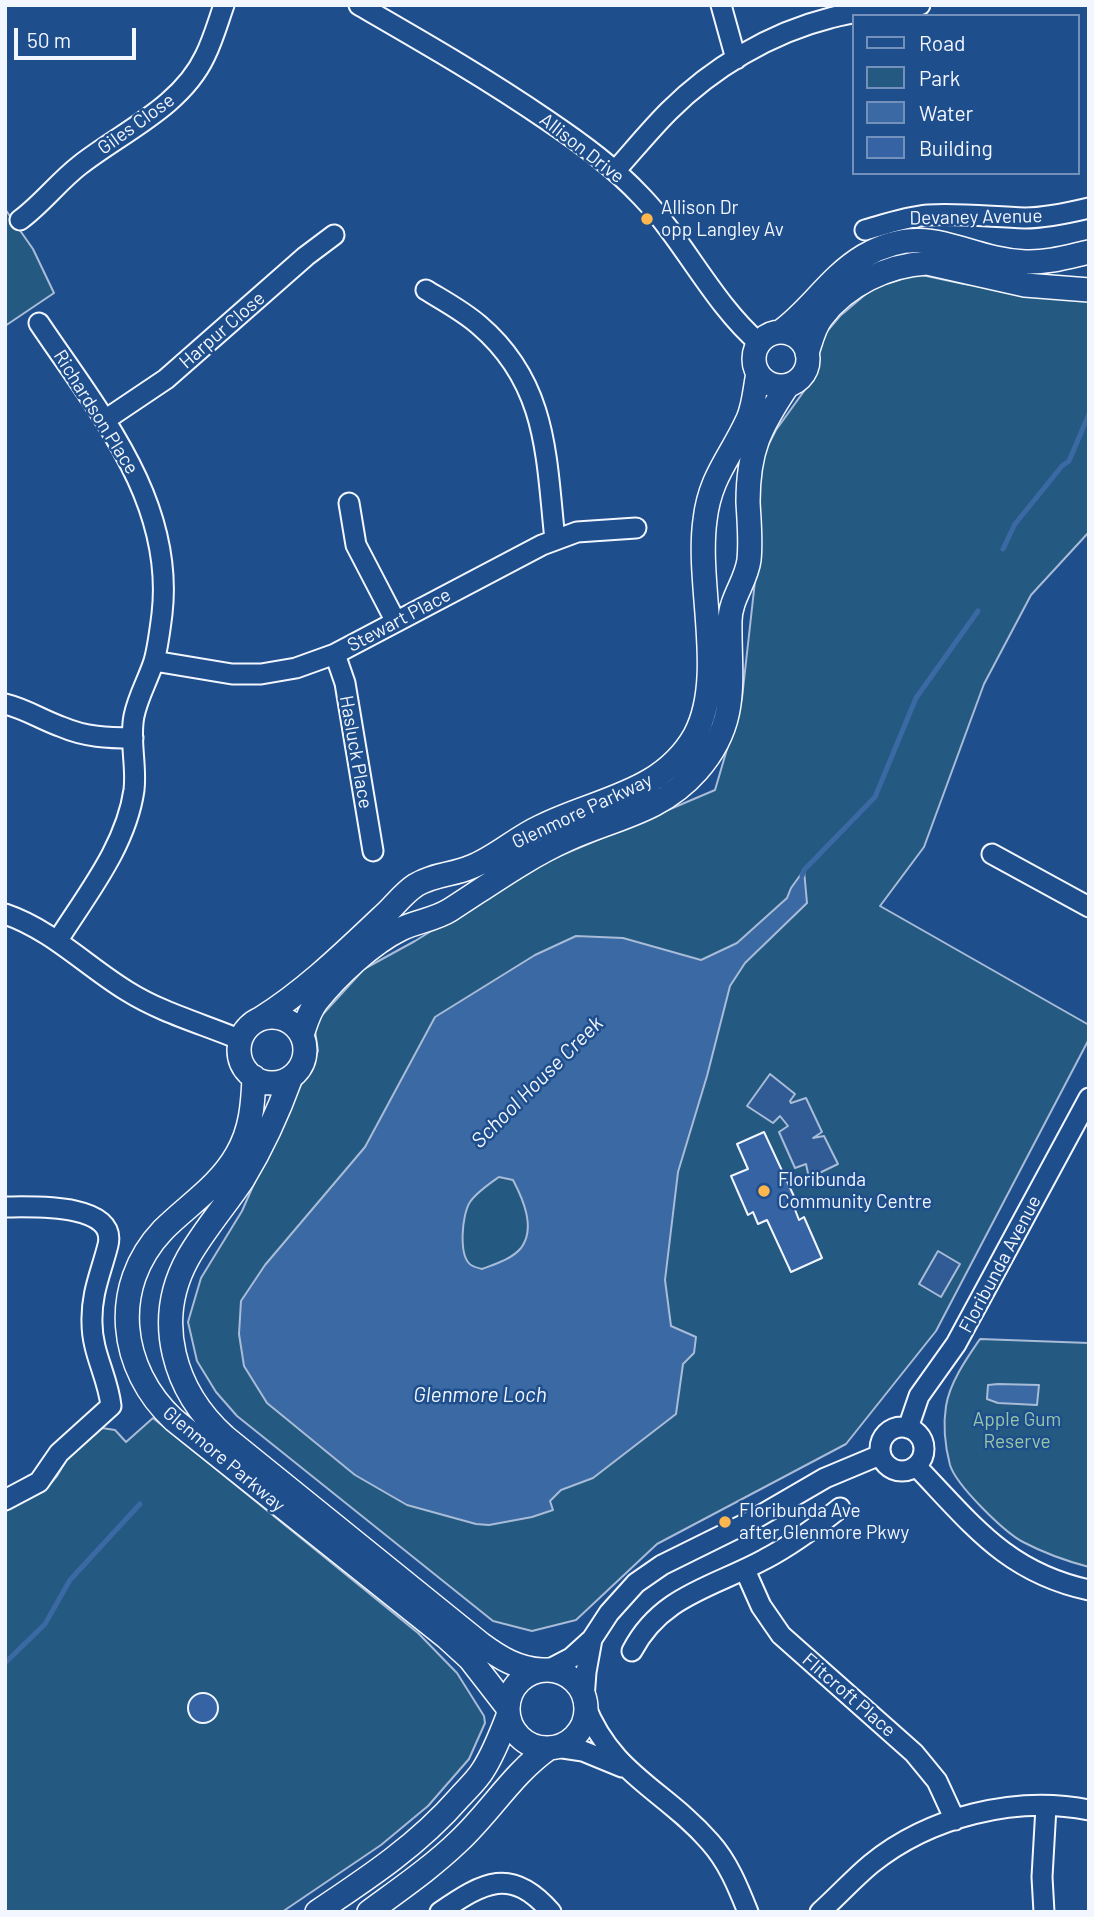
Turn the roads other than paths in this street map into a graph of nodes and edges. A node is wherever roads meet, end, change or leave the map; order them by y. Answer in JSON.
{"nodes":[{"id":1,"x":224,"y":5,"type":"edge"},
{"id":2,"x":359,"y":5,"type":"edge"},
{"id":3,"x":721,"y":5,"type":"edge"},
{"id":4,"x":920,"y":5,"type":"edge"},
{"id":5,"x":736,"y":59,"type":"junction"},
{"id":6,"x":615,"y":171,"type":"junction"},
{"id":7,"x":1089,"y":208,"type":"edge"},
{"id":8,"x":20,"y":220,"type":"dead end"},
{"id":9,"x":865,"y":230,"type":"dead end"},
{"id":10,"x":334,"y":235,"type":"dead end"},
{"id":11,"x":1089,"y":253,"type":"edge"},
{"id":12,"x":426,"y":289,"type":"dead end"},
{"id":13,"x":1089,"y":290,"type":"edge"},
{"id":14,"x":39,"y":323,"type":"dead end"},
{"id":15,"x":780,"y":332,"type":"junction"},
{"id":16,"x":759,"y":343,"type":"junction"},
{"id":17,"x":807,"y":353,"type":"junction"},
{"id":18,"x":758,"y":373,"type":"junction"},
{"id":19,"x":788,"y":385,"type":"junction"},
{"id":20,"x":105,"y":421,"type":"junction"},
{"id":21,"x":349,"y":503,"type":"dead end"},
{"id":22,"x":636,"y":528,"type":"dead end"},
{"id":23,"x":555,"y":540,"type":"junction"},
{"id":24,"x":396,"y":622,"type":"junction"},
{"id":25,"x":335,"y":654,"type":"junction"},
{"id":26,"x":154,"y":661,"type":"junction"},
{"id":27,"x":5,"y":704,"type":"edge"},
{"id":28,"x":133,"y":738,"type":"junction"},
{"id":29,"x":373,"y":851,"type":"dead end"},
{"id":30,"x":992,"y":854,"type":"dead end"},
{"id":31,"x":1089,"y":907,"type":"edge"},
{"id":32,"x":5,"y":914,"type":"edge"},
{"id":33,"x":58,"y":940,"type":"junction"},
{"id":34,"x":261,"y":1018,"type":"junction"},
{"id":35,"x":302,"y":1035,"type":"junction"},
{"id":36,"x":240,"y":1040,"type":"junction"},
{"id":37,"x":254,"y":1077,"type":"junction"},
{"id":38,"x":292,"y":1077,"type":"junction"},
{"id":39,"x":1089,"y":1098,"type":"edge"},
{"id":40,"x":5,"y":1207,"type":"edge"},
{"id":41,"x":908,"y":1427,"type":"junction"},
{"id":42,"x":880,"y":1455,"type":"junction"},
{"id":43,"x":916,"y":1466,"type":"junction"},
{"id":44,"x":5,"y":1500,"type":"edge"},
{"id":45,"x":841,"y":1508,"type":"dead end"},
{"id":46,"x":745,"y":1570,"type":"junction"},
{"id":47,"x":1089,"y":1590,"type":"edge"},
{"id":48,"x":592,"y":1639,"type":"junction"},
{"id":49,"x":632,"y":1651,"type":"dead end"},
{"id":50,"x":545,"y":1670,"type":"junction"},
{"id":51,"x":585,"y":1702,"type":"junction"},
{"id":52,"x":508,"y":1712,"type":"junction"},
{"id":53,"x":553,"y":1747,"type":"junction"},
{"id":54,"x":626,"y":1769,"type":"junction"},
{"id":55,"x":1046,"y":1807,"type":"junction"},
{"id":56,"x":1089,"y":1810,"type":"edge"},
{"id":57,"x":955,"y":1820,"type":"junction"},
{"id":58,"x":317,"y":1912,"type":"edge"},
{"id":59,"x":369,"y":1912,"type":"edge"},
{"id":60,"x":440,"y":1912,"type":"edge"},
{"id":61,"x":551,"y":1912,"type":"edge"},
{"id":62,"x":748,"y":1912,"type":"edge"},
{"id":63,"x":820,"y":1912,"type":"edge"},
{"id":64,"x":1044,"y":1912,"type":"edge"}],
"edges":[{"from":1,"to":8,"type":"street","name":"Giles Close"},
{"from":2,"to":6,"type":"street","name":"Allison Drive"},
{"from":3,"to":5,"type":"street"},
{"from":4,"to":5,"type":"street"},
{"from":5,"to":6,"type":"street"},
{"from":6,"to":16,"type":"street","name":"Allison Drive"},
{"from":7,"to":9,"type":"street","name":"Devaney Avenue"},
{"from":10,"to":20,"type":"street","name":"Harpur Close"},
{"from":11,"to":15,"type":"main road"},
{"from":12,"to":23,"type":"street"},
{"from":13,"to":17,"type":"main road"},
{"from":14,"to":20,"type":"street","name":"Richardson Place"},
{"from":15,"to":16,"type":"main road"},
{"from":15,"to":17,"type":"main road"},
{"from":16,"to":18,"type":"main road"},
{"from":17,"to":19,"type":"main road"},
{"from":18,"to":19,"type":"main road"},
{"from":18,"to":34,"type":"main road","name":"Glenmore Parkway"},
{"from":19,"to":35,"type":"main road","name":"Glenmore Parkway"},
{"from":20,"to":26,"type":"street","name":"Richardson Place"},
{"from":21,"to":24,"type":"street"},
{"from":22,"to":23,"type":"street","name":"Stewart Place"},
{"from":23,"to":24,"type":"street","name":"Stewart Place"},
{"from":24,"to":25,"type":"street","name":"Stewart Place"},
{"from":25,"to":26,"type":"street","name":"Stewart Place"},
{"from":25,"to":29,"type":"street","name":"Hasluck Place"},
{"from":26,"to":28,"type":"street","name":"Richardson Place"},
{"from":27,"to":28,"type":"street"},
{"from":28,"to":33,"type":"street","name":"Richardson Place"},
{"from":30,"to":31,"type":"street"},
{"from":32,"to":33,"type":"street"},
{"from":33,"to":36,"type":"street"},
{"from":34,"to":35,"type":"main road"},
{"from":34,"to":36,"type":"main road"},
{"from":35,"to":38,"type":"main road"},
{"from":36,"to":37,"type":"main road"},
{"from":37,"to":38,"type":"main road"},
{"from":37,"to":52,"type":"main road","name":"Glenmore Parkway"},
{"from":38,"to":50,"type":"main road","name":"Glenmore Parkway"},
{"from":39,"to":41,"type":"street","name":"Floribunda Avenue"},
{"from":40,"to":44,"type":"street"},
{"from":41,"to":42,"type":"street"},
{"from":41,"to":43,"type":"street"},
{"from":42,"to":43,"type":"street"},
{"from":42,"to":48,"type":"street"},
{"from":43,"to":47,"type":"street"},
{"from":45,"to":46,"type":"street"},
{"from":46,"to":49,"type":"street"},
{"from":46,"to":57,"type":"street","name":"Flitcroft Place"},
{"from":48,"to":50,"type":"street"},
{"from":48,"to":51,"type":"street"},
{"from":50,"to":51,"type":"main road"},
{"from":50,"to":52,"type":"main road"},
{"from":51,"to":53,"type":"main road"},
{"from":51,"to":54,"type":"street"},
{"from":52,"to":53,"type":"main road"},
{"from":52,"to":58,"type":"main road"},
{"from":53,"to":54,"type":"street"},
{"from":53,"to":59,"type":"main road"},
{"from":54,"to":62,"type":"street"},
{"from":55,"to":56,"type":"street"},
{"from":55,"to":57,"type":"street"},
{"from":55,"to":64,"type":"street"},
{"from":57,"to":63,"type":"street"},
{"from":60,"to":61,"type":"street"}]}
